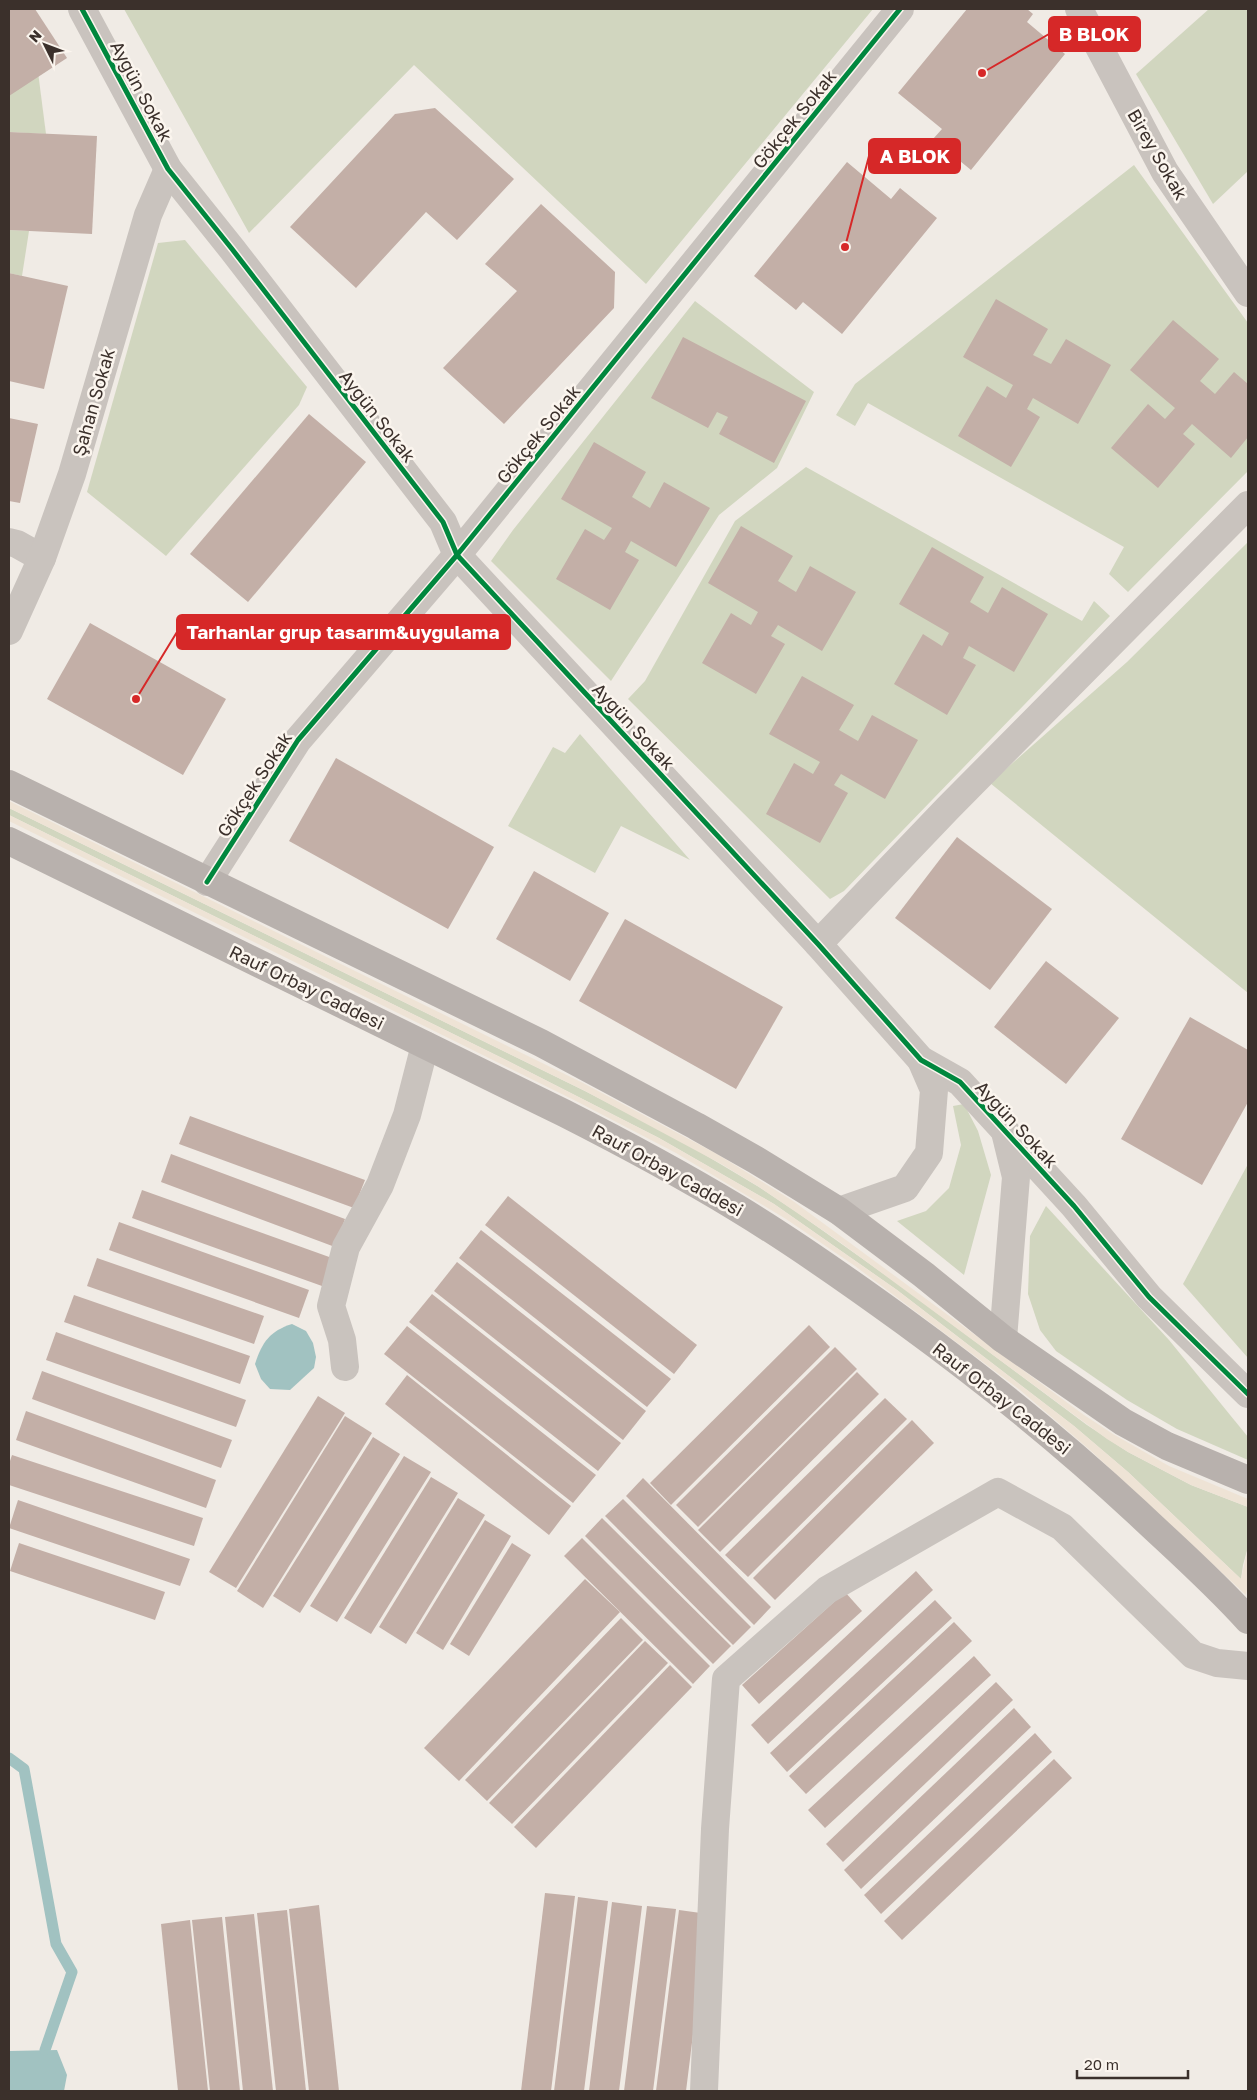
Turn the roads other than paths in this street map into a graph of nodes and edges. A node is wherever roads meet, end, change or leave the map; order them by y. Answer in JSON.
{"nodes":[{"id":1,"x":82,"y":9,"type":"edge"},
{"id":2,"x":900,"y":9,"type":"edge"},
{"id":3,"x":1079,"y":9,"type":"edge"},
{"id":4,"x":168,"y":169,"type":"junction"},
{"id":5,"x":1248,"y":293,"type":"edge"},
{"id":6,"x":1248,"y":505,"type":"edge"},
{"id":7,"x":9,"y":542,"type":"edge"},
{"id":8,"x":457,"y":555,"type":"junction"},
{"id":9,"x":42,"y":558,"type":"junction"},
{"id":10,"x":9,"y":631,"type":"edge"},
{"id":11,"x":9,"y":784,"type":"edge"},
{"id":12,"x":9,"y":841,"type":"edge"},
{"id":13,"x":208,"y":882,"type":"junction"},
{"id":14,"x":818,"y":944,"type":"junction"},
{"id":15,"x":425,"y":1045,"type":"junction"},
{"id":16,"x":921,"y":1060,"type":"junction"},
{"id":17,"x":1004,"y":1129,"type":"junction"},
{"id":18,"x":838,"y":1211,"type":"junction"},
{"id":19,"x":1003,"y":1339,"type":"junction"},
{"id":20,"x":345,"y":1367,"type":"dead end"},
{"id":21,"x":1248,"y":1394,"type":"edge"},
{"id":22,"x":1248,"y":1480,"type":"edge"},
{"id":23,"x":1248,"y":1620,"type":"edge"},
{"id":24,"x":1248,"y":1666,"type":"edge"},
{"id":25,"x":704,"y":2091,"type":"edge"}],
"edges":[{"from":1,"to":4,"type":"street","name":"Aygün Sokak"},
{"from":2,"to":8,"type":"street","name":"Gökçek Sokak"},
{"from":3,"to":5,"type":"street","name":"Birey Sokak"},
{"from":4,"to":8,"type":"street","name":"Aygün Sokak"},
{"from":4,"to":9,"type":"street","name":"Şahan Sokak"},
{"from":6,"to":14,"type":"street"},
{"from":7,"to":9,"type":"street"},
{"from":8,"to":13,"type":"street","name":"Gökçek Sokak"},
{"from":8,"to":14,"type":"street","name":"Aygün Sokak"},
{"from":9,"to":10,"type":"street","name":"Şahan Sokak"},
{"from":11,"to":13,"type":"main road"},
{"from":12,"to":15,"type":"main road","name":"Rauf Orbay Caddesi"},
{"from":13,"to":18,"type":"main road"},
{"from":14,"to":16,"type":"street","name":"Aygün Sokak"},
{"from":15,"to":20,"type":"street"},
{"from":15,"to":23,"type":"main road","name":"Rauf Orbay Caddesi"},
{"from":16,"to":17,"type":"street","name":"Aygün Sokak"},
{"from":16,"to":18,"type":"street"},
{"from":17,"to":19,"type":"street"},
{"from":17,"to":21,"type":"street","name":"Aygün Sokak"},
{"from":18,"to":19,"type":"main road"},
{"from":19,"to":22,"type":"main road"},
{"from":24,"to":25,"type":"street"}]}
